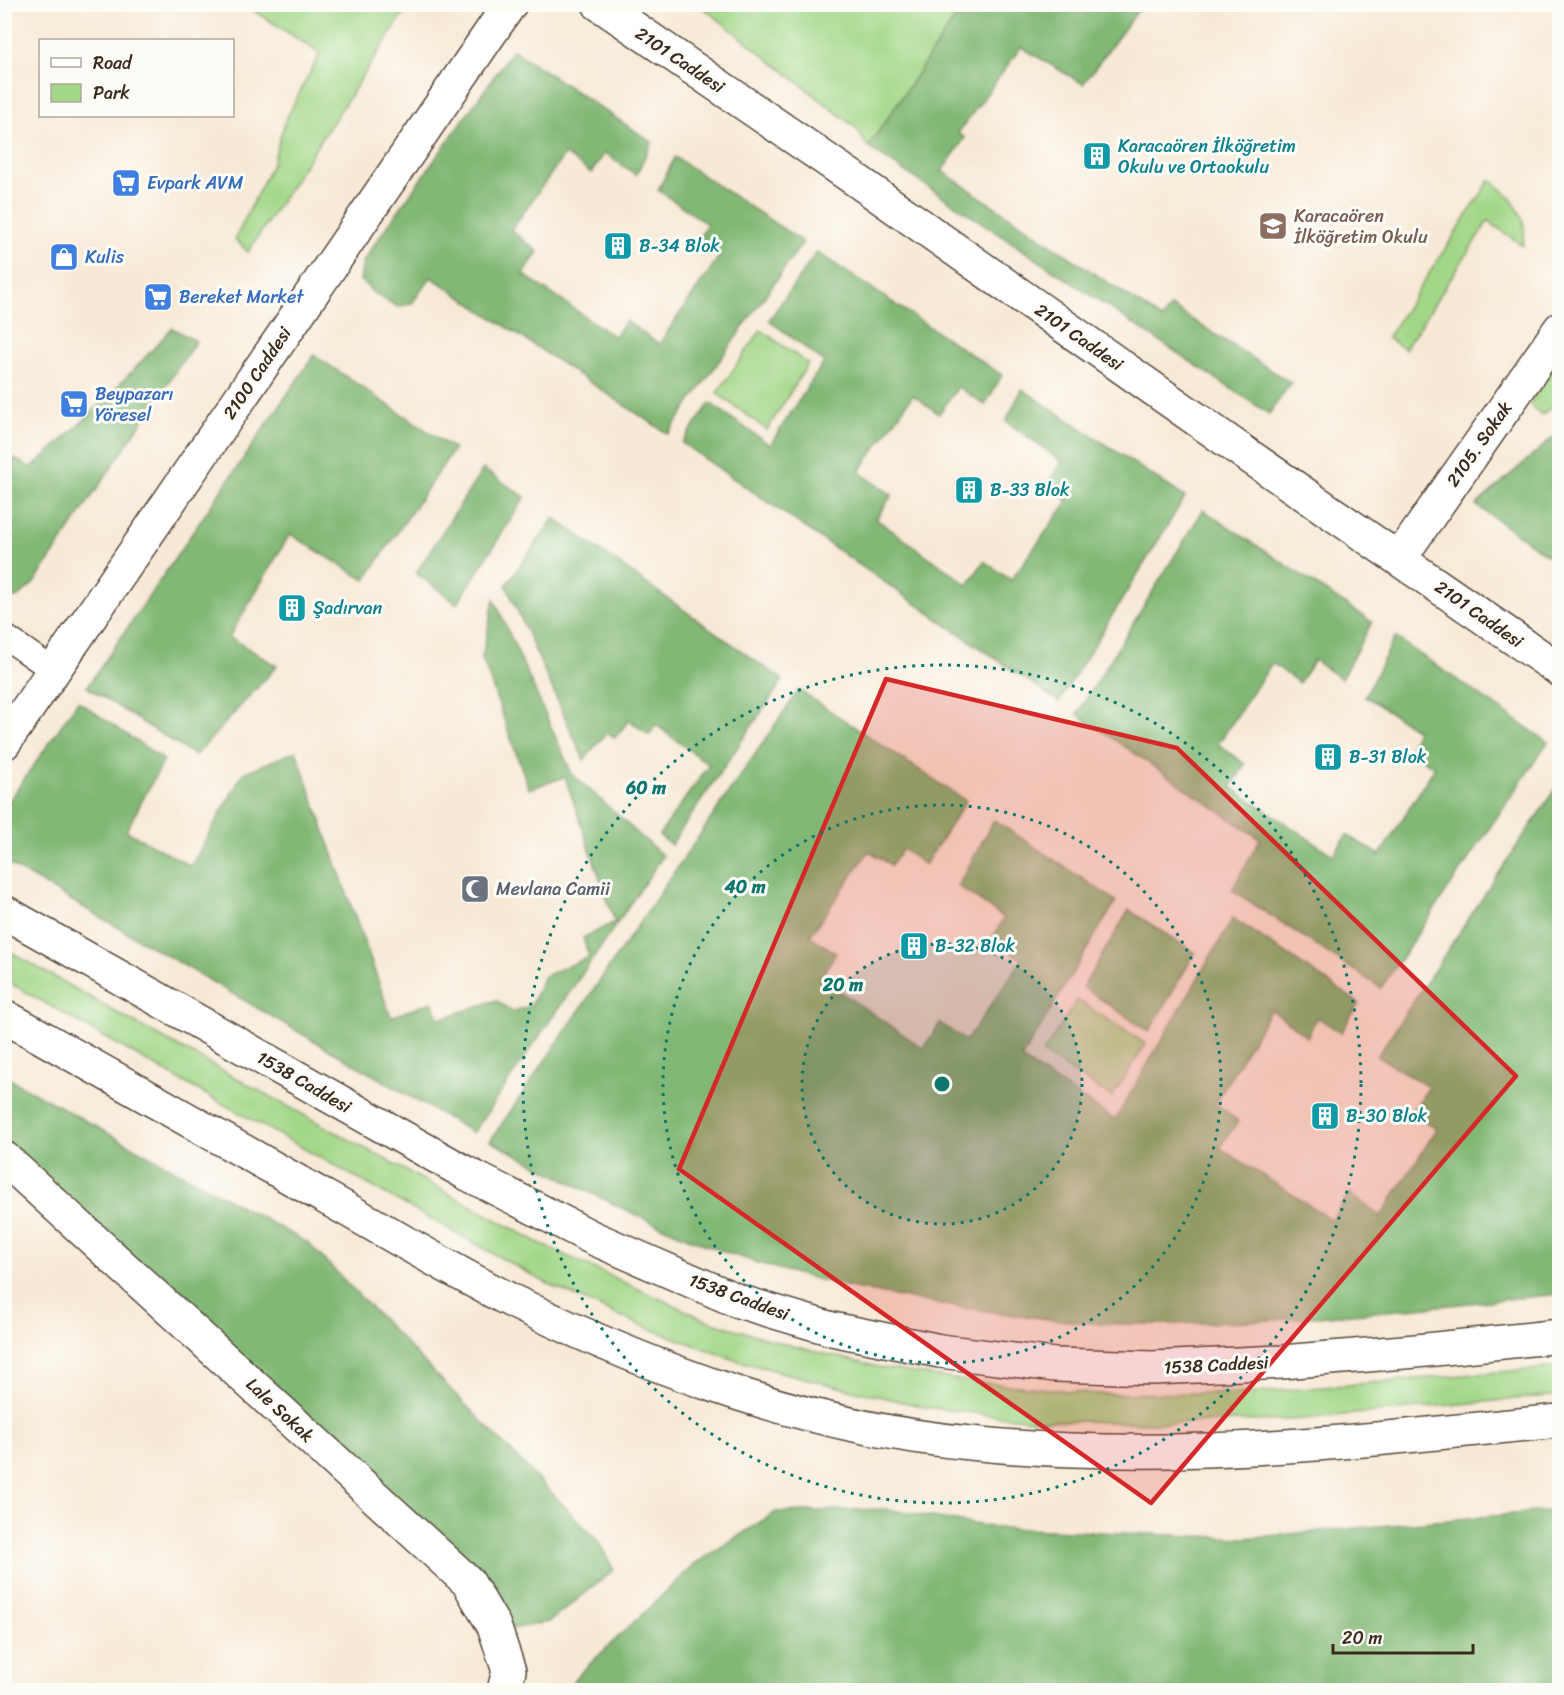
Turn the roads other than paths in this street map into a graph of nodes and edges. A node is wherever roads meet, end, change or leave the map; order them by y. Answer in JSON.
{"nodes":[{"id":1,"x":510,"y":4,"type":"edge"},
{"id":2,"x":599,"y":4,"type":"edge"},
{"id":3,"x":1560,"y":329,"type":"edge"},
{"id":4,"x":1399,"y":559,"type":"junction"},
{"id":5,"x":4,"y":636,"type":"edge"},
{"id":6,"x":53,"y":669,"type":"junction"},
{"id":7,"x":1560,"y":670,"type":"edge"},
{"id":8,"x":4,"y":743,"type":"edge"},
{"id":9,"x":4,"y":912,"type":"edge"},
{"id":10,"x":4,"y":1016,"type":"edge"},
{"id":11,"x":4,"y":1158,"type":"edge"},
{"id":12,"x":1560,"y":1336,"type":"edge"},
{"id":13,"x":1560,"y":1420,"type":"edge"},
{"id":14,"x":504,"y":1690,"type":"edge"}],
"edges":[{"from":1,"to":6,"type":"main road","name":"2100 Caddesi"},
{"from":2,"to":4,"type":"main road","name":"2101 Caddesi"},
{"from":3,"to":4,"type":"main road","name":"2105. Sokak"},
{"from":4,"to":7,"type":"main road","name":"2101 Caddesi"},
{"from":5,"to":6,"type":"lane"},
{"from":6,"to":8,"type":"main road","name":"2100 Caddesi"},
{"from":9,"to":12,"type":"main road","name":"1538 Caddesi"},
{"from":10,"to":13,"type":"main road"},
{"from":11,"to":14,"type":"main road","name":"Lale Sokak"}]}
